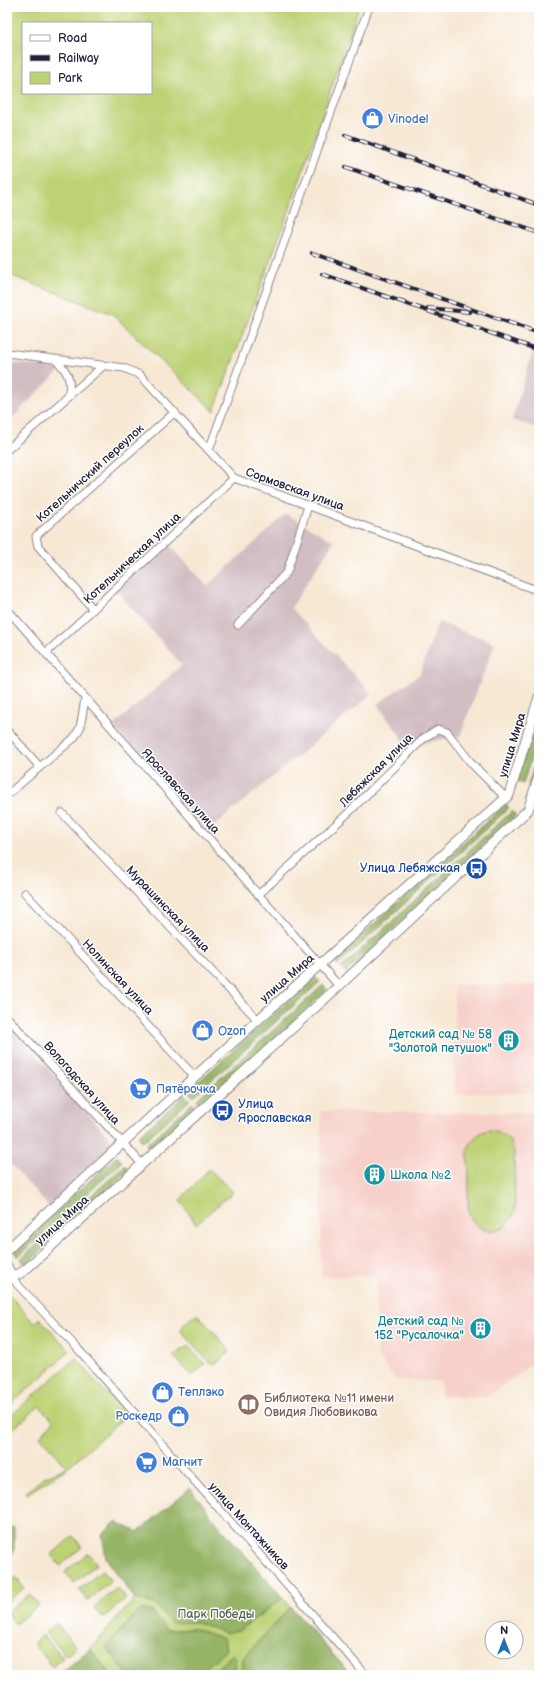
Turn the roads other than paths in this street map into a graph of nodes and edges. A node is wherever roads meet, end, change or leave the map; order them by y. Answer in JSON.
{"nodes":[{"id":1,"x":369,"y":7,"type":"edge"},
{"id":2,"x":7,"y":353,"type":"edge"},
{"id":3,"x":56,"y":360,"type":"junction"},
{"id":4,"x":103,"y":366,"type":"junction"},
{"id":5,"x":68,"y":396,"type":"junction"},
{"id":6,"x":174,"y":412,"type":"junction"},
{"id":7,"x":7,"y":450,"type":"edge"},
{"id":8,"x":209,"y":450,"type":"junction"},
{"id":9,"x":234,"y":478,"type":"junction"},
{"id":10,"x":308,"y":506,"type":"junction"},
{"id":11,"x":539,"y":591,"type":"edge"},
{"id":12,"x":7,"y":609,"type":"edge"},
{"id":13,"x":93,"y":609,"type":"junction"},
{"id":14,"x":238,"y":625,"type":"dead end"},
{"id":15,"x":46,"y":654,"type":"junction"},
{"id":16,"x":539,"y":697,"type":"edge"},
{"id":17,"x":85,"y":699,"type":"junction"},
{"id":18,"x":7,"y":730,"type":"edge"},
{"id":19,"x":40,"y":767,"type":"junction"},
{"id":20,"x":539,"y":776,"type":"edge"},
{"id":21,"x":7,"y":795,"type":"edge"},
{"id":22,"x":506,"y":798,"type":"junction"},
{"id":23,"x":62,"y":813,"type":"dead end"},
{"id":24,"x":25,"y":893,"type":"dead end"},
{"id":25,"x":258,"y":895,"type":"junction"},
{"id":26,"x":320,"y":965,"type":"junction"},
{"id":27,"x":339,"y":986,"type":"junction"},
{"id":28,"x":7,"y":1017,"type":"edge"},
{"id":29,"x":258,"y":1020,"type":"junction"},
{"id":30,"x":195,"y":1077,"type":"junction"},
{"id":31,"x":122,"y":1144,"type":"junction"},
{"id":32,"x":142,"y":1164,"type":"junction"},
{"id":33,"x":7,"y":1250,"type":"edge"},
{"id":34,"x":7,"y":1264,"type":"edge"},
{"id":35,"x":9,"y":1276,"type":"edge"},
{"id":36,"x":366,"y":1675,"type":"edge"}],
"edges":[{"from":1,"to":8,"type":"street"},
{"from":2,"to":3,"type":"street","name":"Сормовская улица"},
{"from":3,"to":4,"type":"street","name":"Сормовская улица"},
{"from":3,"to":5,"type":"street"},
{"from":4,"to":5,"type":"street"},
{"from":4,"to":6,"type":"street","name":"Сормовская улица"},
{"from":5,"to":7,"type":"street"},
{"from":6,"to":8,"type":"street","name":"Сормовская улица"},
{"from":6,"to":13,"type":"street","name":"Котельничский переулок"},
{"from":8,"to":9,"type":"street","name":"Сормовская улица"},
{"from":9,"to":10,"type":"street","name":"Сормовская улица"},
{"from":9,"to":13,"type":"street","name":"Котельническая улица"},
{"from":10,"to":11,"type":"street","name":"Сормовская улица"},
{"from":10,"to":14,"type":"street"},
{"from":12,"to":15,"type":"street","name":"Ярославская улица"},
{"from":13,"to":15,"type":"street","name":"Котельническая улица"},
{"from":15,"to":17,"type":"street","name":"Ярославская улица"},
{"from":16,"to":22,"type":"street","name":"улица Мира"},
{"from":17,"to":19,"type":"street"},
{"from":17,"to":25,"type":"street","name":"Ярославская улица"},
{"from":18,"to":19,"type":"street"},
{"from":19,"to":21,"type":"street"},
{"from":20,"to":27,"type":"street","name":"улица Мира"},
{"from":22,"to":25,"type":"street","name":"Лебяжская улица"},
{"from":22,"to":26,"type":"street","name":"улица Мира"},
{"from":23,"to":29,"type":"street","name":"Мурашинская улица"},
{"from":24,"to":30,"type":"street","name":"Нолинская улица"},
{"from":25,"to":26,"type":"street","name":"Ярославская улица"},
{"from":26,"to":27,"type":"street","name":"Ярославская улица"},
{"from":26,"to":29,"type":"street","name":"улица Мира"},
{"from":27,"to":32,"type":"street","name":"улица Мира"},
{"from":28,"to":31,"type":"street","name":"Вологодская улица"},
{"from":29,"to":30,"type":"street","name":"улица Мира"},
{"from":30,"to":31,"type":"street","name":"улица Мира"},
{"from":31,"to":32,"type":"street","name":"Вологодская улица"},
{"from":31,"to":33,"type":"street","name":"улица Мира"},
{"from":32,"to":35,"type":"street","name":"улица Мира"},
{"from":34,"to":35,"type":"street","name":"улица Монтажников"},
{"from":35,"to":36,"type":"street","name":"улица Монтажников"}]}
